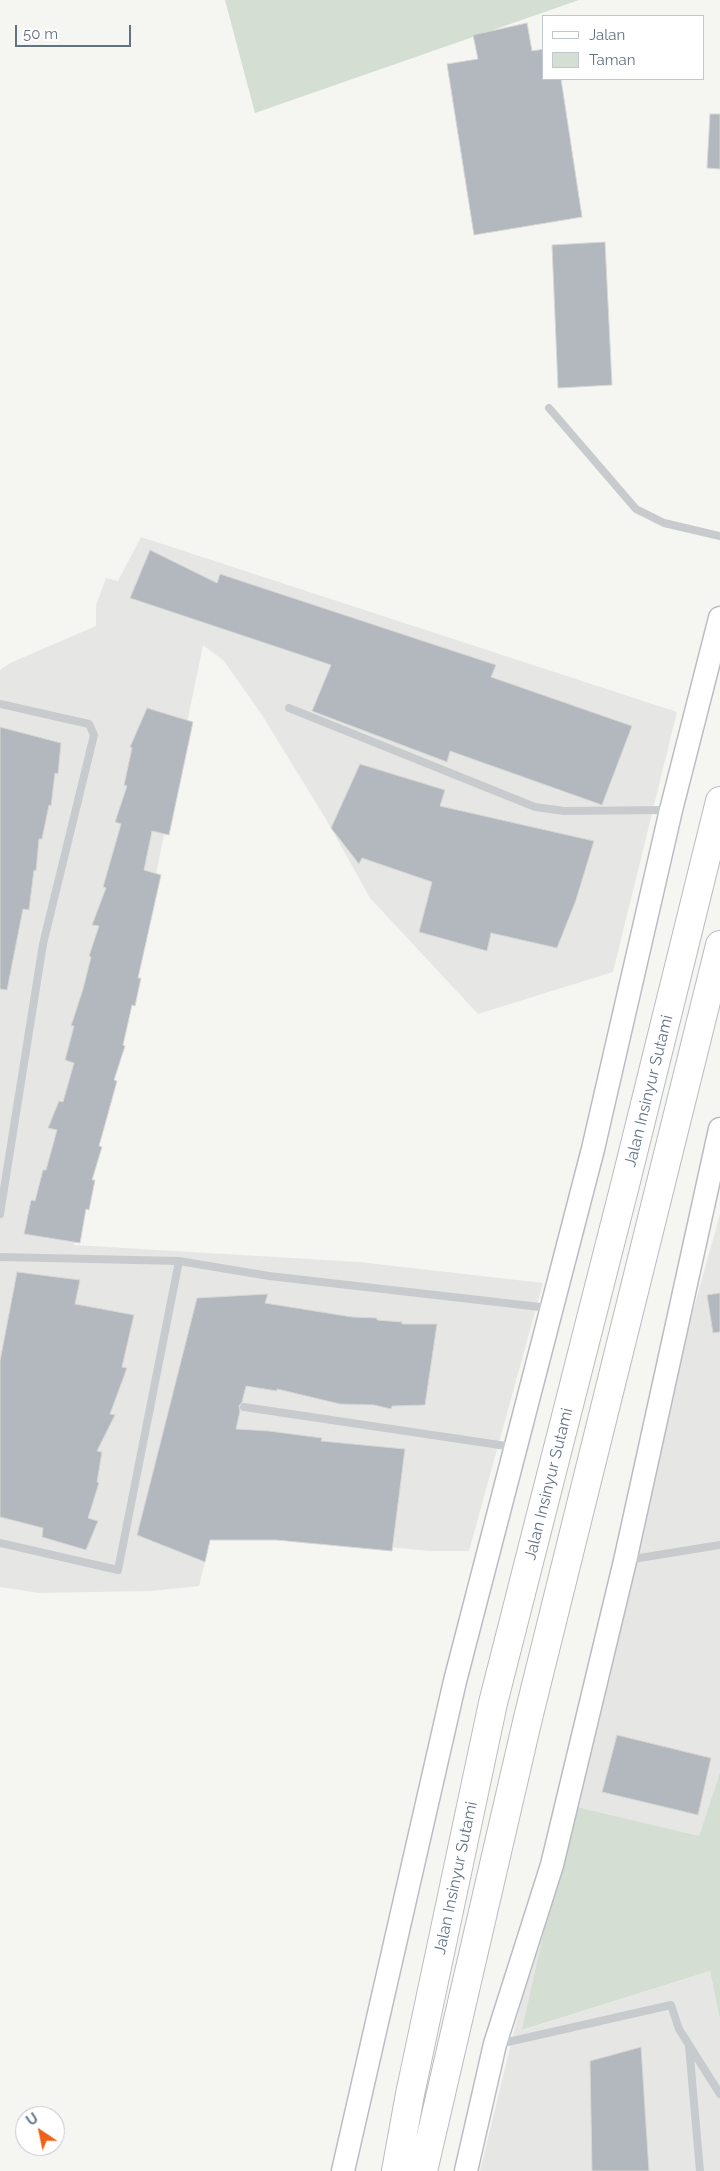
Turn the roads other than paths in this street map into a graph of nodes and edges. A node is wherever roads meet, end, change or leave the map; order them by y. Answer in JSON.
{"nodes":[{"id":1,"x":548,"y":408,"type":"dead end"},
{"id":2,"x":720,"y":536,"type":"edge"},
{"id":3,"x":720,"y":618,"type":"edge"},
{"id":4,"x":0,"y":704,"type":"edge"},
{"id":5,"x":289,"y":708,"type":"dead end"},
{"id":6,"x":720,"y":801,"type":"edge"},
{"id":7,"x":671,"y":810,"type":"junction"},
{"id":8,"x":720,"y":945,"type":"edge"},
{"id":9,"x":720,"y":1129,"type":"edge"},
{"id":10,"x":714,"y":1179,"type":"edge"},
{"id":11,"x":0,"y":1214,"type":"edge"},
{"id":12,"x":0,"y":1257,"type":"edge"},
{"id":13,"x":180,"y":1261,"type":"junction"},
{"id":14,"x":551,"y":1308,"type":"junction"},
{"id":15,"x":244,"y":1407,"type":"dead end"},
{"id":16,"x":515,"y":1447,"type":"junction"},
{"id":17,"x":0,"y":1543,"type":"edge"},
{"id":18,"x":720,"y":1545,"type":"edge"},
{"id":19,"x":626,"y":1560,"type":"junction"},
{"id":20,"x":495,"y":2044,"type":"junction"},
{"id":21,"x":688,"y":2044,"type":"junction"},
{"id":22,"x":410,"y":2094,"type":"junction"},
{"id":23,"x":720,"y":2094,"type":"edge"},
{"id":24,"x":343,"y":2171,"type":"edge"},
{"id":25,"x":379,"y":2171,"type":"edge"},
{"id":26,"x":396,"y":2171,"type":"edge"},
{"id":27,"x":423,"y":2171,"type":"edge"},
{"id":28,"x":466,"y":2171,"type":"edge"},
{"id":29,"x":700,"y":2171,"type":"edge"}],
"edges":[{"from":1,"to":2,"type":"lane"},
{"from":3,"to":7,"type":"street"},
{"from":4,"to":11,"type":"lane"},
{"from":5,"to":7,"type":"lane"},
{"from":6,"to":22,"type":"highway","name":"Jalan Insinyur Sutami"},
{"from":7,"to":14,"type":"street"},
{"from":8,"to":27,"type":"highway","name":"Jalan Insinyur Sutami"},
{"from":9,"to":10,"type":"street"},
{"from":10,"to":19,"type":"street"},
{"from":12,"to":13,"type":"lane"},
{"from":13,"to":14,"type":"lane"},
{"from":13,"to":17,"type":"lane"},
{"from":14,"to":16,"type":"street"},
{"from":15,"to":16,"type":"lane"},
{"from":16,"to":24,"type":"street"},
{"from":18,"to":19,"type":"lane"},
{"from":19,"to":20,"type":"street"},
{"from":20,"to":21,"type":"lane"},
{"from":20,"to":28,"type":"street"},
{"from":21,"to":23,"type":"lane"},
{"from":21,"to":29,"type":"lane"},
{"from":22,"to":25,"type":"highway"},
{"from":22,"to":26,"type":"highway","name":"Jalan Insinyur Sutami"}]}
